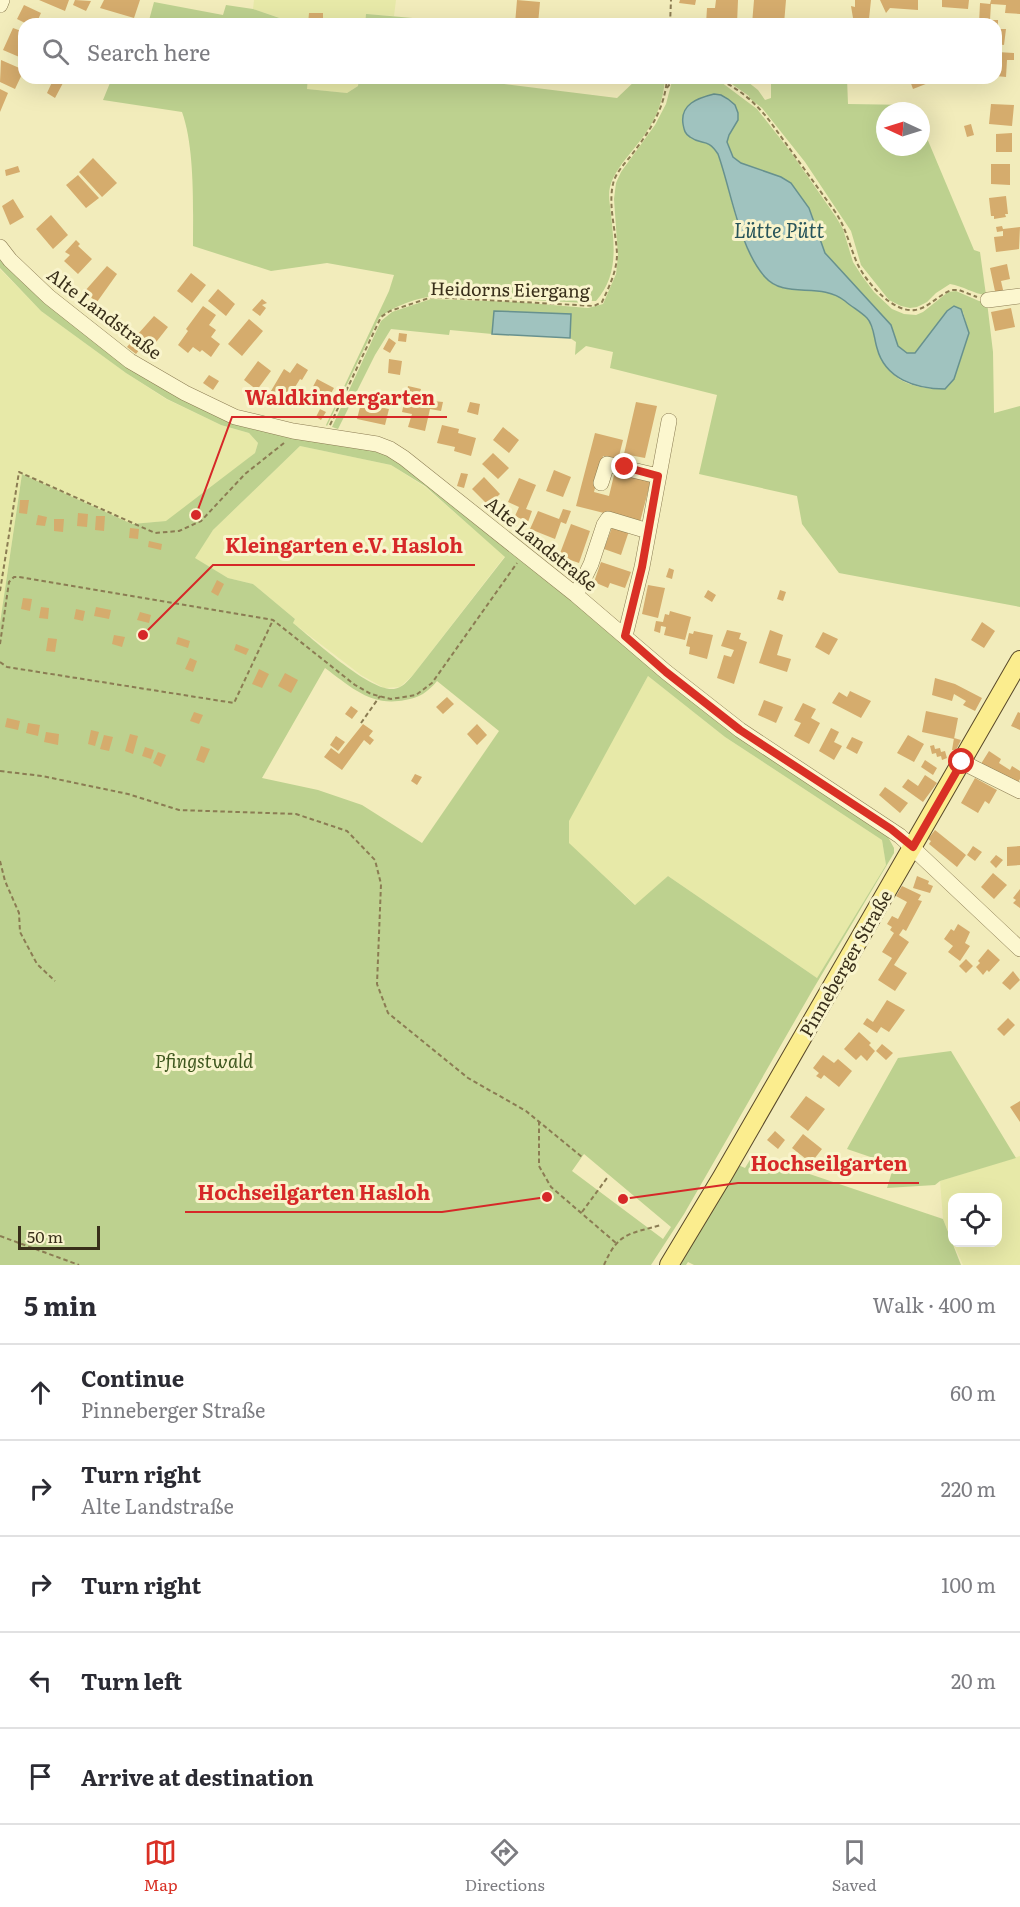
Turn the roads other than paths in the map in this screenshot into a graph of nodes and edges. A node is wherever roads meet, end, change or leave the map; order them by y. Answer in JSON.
{"nodes":[{"id":1,"x":2,"y":0,"type":"edge"},
{"id":2,"x":0,"y":5,"type":"edge"},
{"id":3,"x":0,"y":247,"type":"edge"},
{"id":4,"x":1020,"y":296,"type":"edge"},
{"id":5,"x":988,"y":300,"type":"road end"},
{"id":6,"x":669,"y":421,"type":"dead end"},
{"id":7,"x":658,"y":476,"type":"junction"},
{"id":8,"x":601,"y":483,"type":"dead end"},
{"id":9,"x":648,"y":531,"type":"junction"},
{"id":10,"x":576,"y":595,"type":"junction"},
{"id":11,"x":625,"y":636,"type":"junction"},
{"id":12,"x":1020,"y":660,"type":"edge"},
{"id":13,"x":962,"y":762,"type":"junction"},
{"id":14,"x":1020,"y":791,"type":"edge"},
{"id":15,"x":913,"y":847,"type":"junction"},
{"id":16,"x":1020,"y":950,"type":"edge"},
{"id":17,"x":669,"y":1265,"type":"edge"}],
"edges":[{"from":1,"to":2,"type":"street"},
{"from":3,"to":10,"type":"street","name":"Alte Landstraße"},
{"from":4,"to":5,"type":"street"},
{"from":6,"to":7,"type":"street"},
{"from":7,"to":8,"type":"street"},
{"from":7,"to":9,"type":"street"},
{"from":9,"to":10,"type":"street"},
{"from":9,"to":11,"type":"street"},
{"from":10,"to":11,"type":"street","name":"Alte Landstraße"},
{"from":11,"to":15,"type":"street","name":"Alte Landstraße"},
{"from":12,"to":13,"type":"main road","name":"Pinneberger Straße"},
{"from":13,"to":14,"type":"street"},
{"from":13,"to":15,"type":"main road","name":"Pinneberger Straße"},
{"from":15,"to":16,"type":"street","name":"Alte Landstraße"},
{"from":15,"to":17,"type":"main road","name":"Pinneberger Straße"}]}
